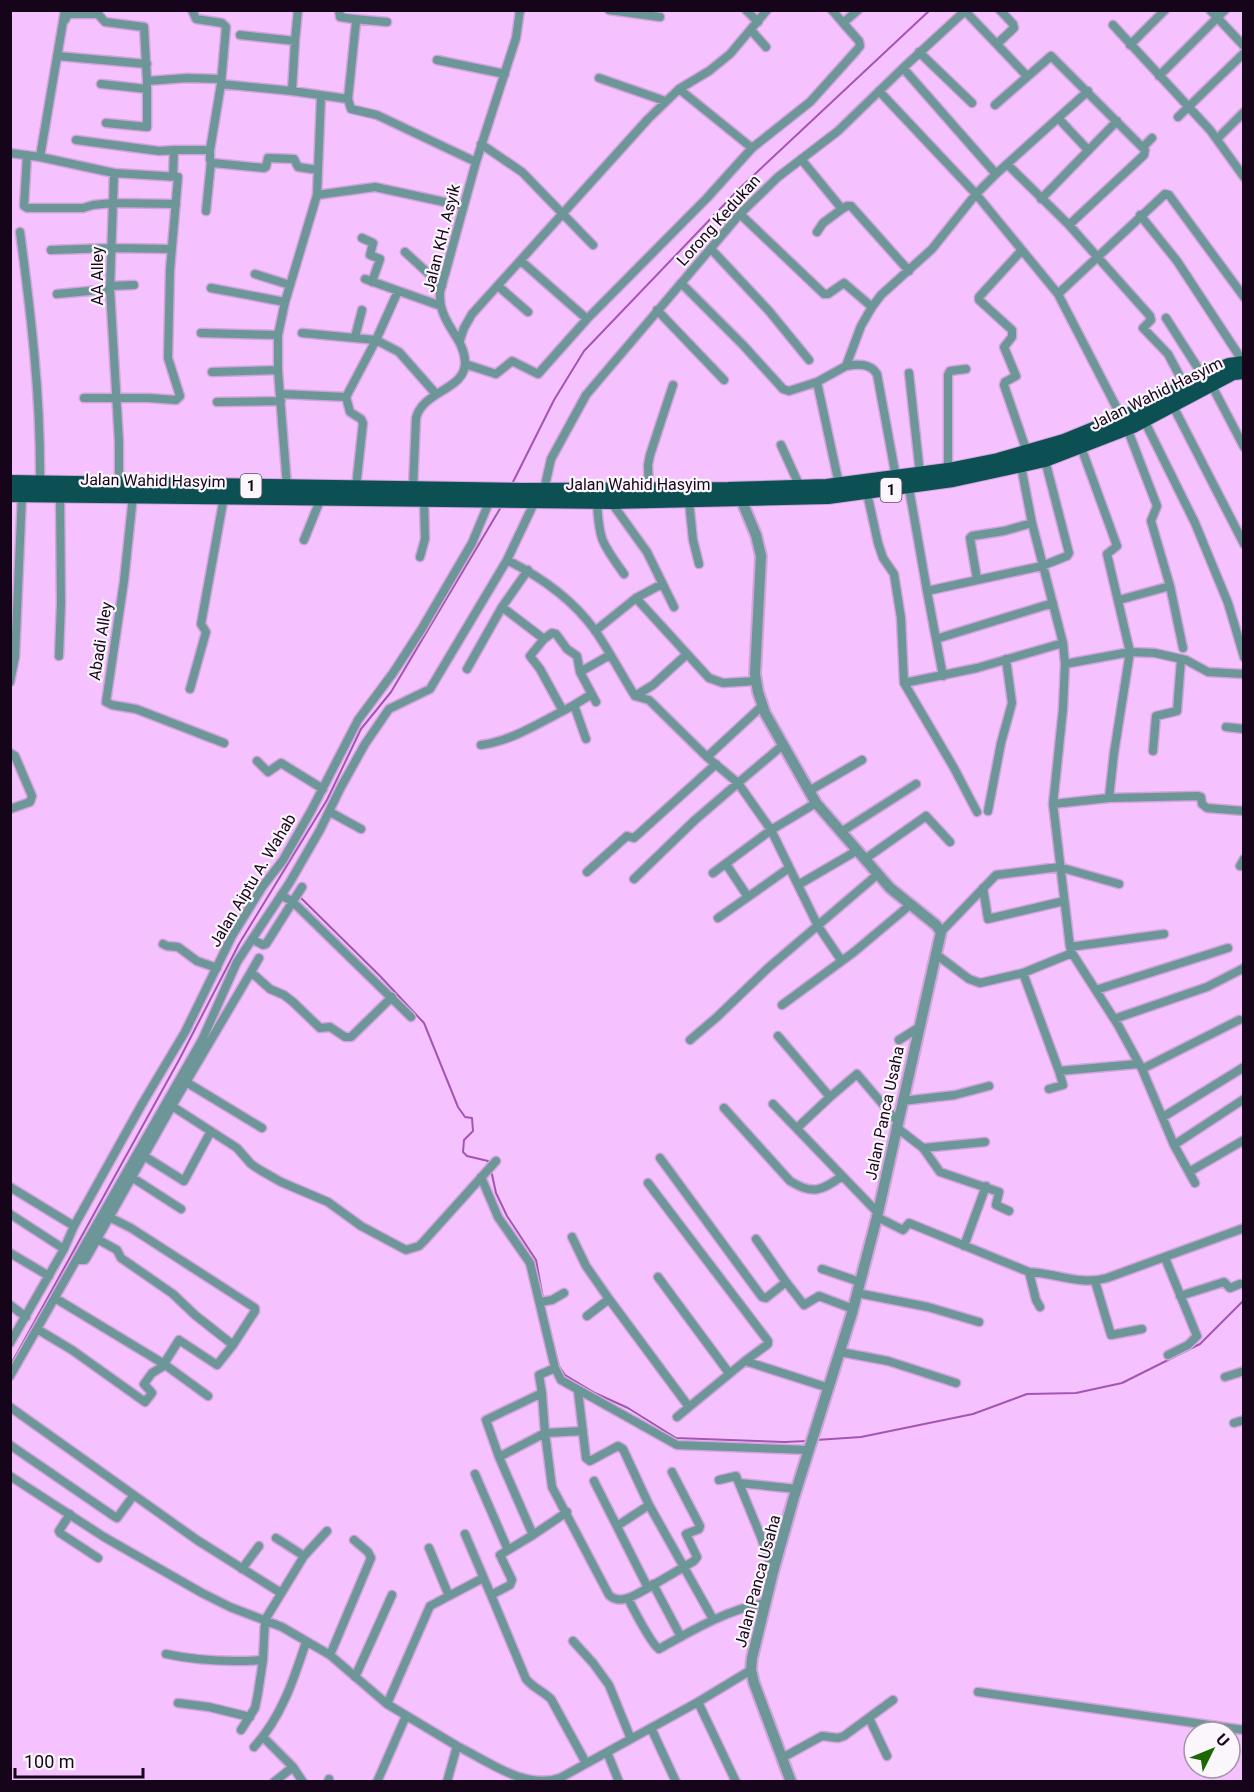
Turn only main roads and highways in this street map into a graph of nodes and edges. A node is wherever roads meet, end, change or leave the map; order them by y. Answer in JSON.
{"nodes":[{"id":1,"x":1239,"y":360,"type":"edge"},
{"id":2,"x":1244,"y":372,"type":"edge"},
{"id":3,"x":1207,"y":380,"type":"junction"},
{"id":4,"x":1124,"y":423,"type":"junction"},
{"id":5,"x":10,"y":482,"type":"edge"},
{"id":6,"x":93,"y":489,"type":"junction"},
{"id":7,"x":16,"y":495,"type":"edge"},
{"id":8,"x":540,"y":495,"type":"junction"},
{"id":9,"x":492,"y":496,"type":"junction"}],
"edges":[{"from":1,"to":3,"type":"highway","name":"Jalan Wahid Hasyim","number":"1"},
{"from":2,"to":3,"type":"highway","name":"Jalan Wahid Hasyim","number":"1"},
{"from":3,"to":4,"type":"highway","name":"Jalan Wahid Hasyim","number":"1"},
{"from":3,"to":4,"type":"highway","name":"Jalan Wahid Hasyim","number":"1"},
{"from":4,"to":8,"type":"highway","name":"Jalan Wahid Hasyim","number":"1"},
{"from":4,"to":8,"type":"highway","name":"Jalan Wahid Hasyim","number":"1"},
{"from":5,"to":6,"type":"highway","name":"Jalan Wahid Hasyim","number":"1"},
{"from":6,"to":7,"type":"highway","name":"Jalan Wahid Hasyim","number":"1"},
{"from":6,"to":9,"type":"highway","name":"Jalan Wahid Hasyim","number":"1"},
{"from":6,"to":9,"type":"highway","name":"Jalan Wahid Hasyim","number":"1"},
{"from":8,"to":9,"type":"highway","name":"Jalan Wahid Hasyim","number":"1"}]}
